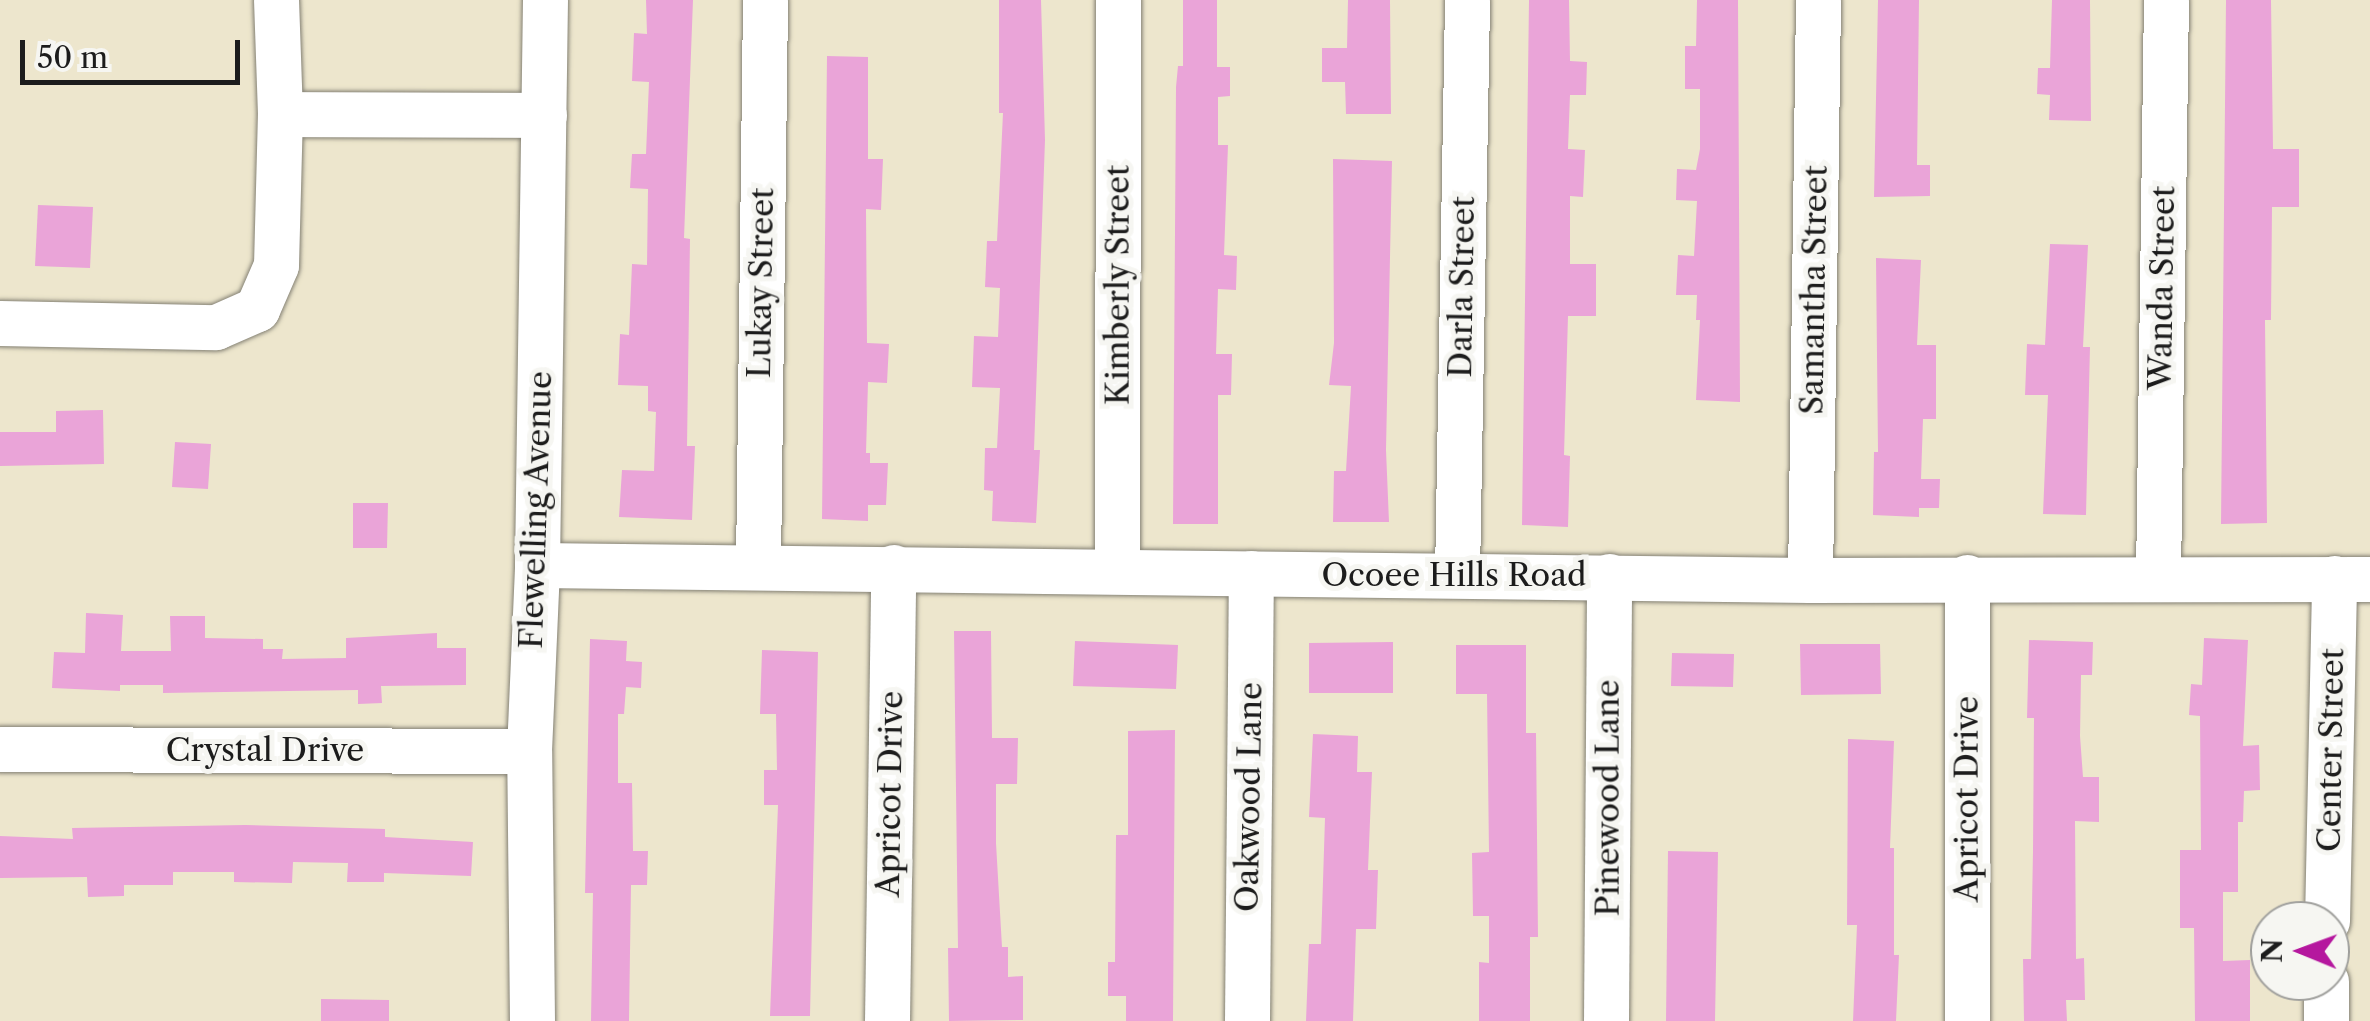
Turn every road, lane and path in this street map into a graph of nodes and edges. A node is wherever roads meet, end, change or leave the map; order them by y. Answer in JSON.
{"nodes":[{"id":1,"x":276,"y":0,"type":"edge"},
{"id":2,"x":546,"y":0,"type":"edge"},
{"id":3,"x":765,"y":0,"type":"edge"},
{"id":4,"x":1118,"y":0,"type":"edge"},
{"id":5,"x":1467,"y":0,"type":"edge"},
{"id":6,"x":1818,"y":0,"type":"edge"},
{"id":7,"x":2166,"y":0,"type":"edge"},
{"id":8,"x":280,"y":114,"type":"junction"},
{"id":9,"x":544,"y":115,"type":"junction"},
{"id":10,"x":0,"y":323,"type":"edge"},
{"id":11,"x":537,"y":564,"type":"junction"},
{"id":12,"x":758,"y":566,"type":"junction"},
{"id":13,"x":893,"y":567,"type":"junction"},
{"id":14,"x":1117,"y":571,"type":"junction"},
{"id":15,"x":1251,"y":573,"type":"junction"},
{"id":16,"x":1457,"y":575,"type":"junction"},
{"id":17,"x":1609,"y":576,"type":"junction"},
{"id":18,"x":2158,"y":576,"type":"junction"},
{"id":19,"x":1968,"y":578,"type":"junction"},
{"id":20,"x":2352,"y":578,"type":"edge"},
{"id":21,"x":1810,"y":580,"type":"junction"},
{"id":22,"x":0,"y":749,"type":"edge"},
{"id":23,"x":530,"y":751,"type":"junction"},
{"id":24,"x":2328,"y":901,"type":"edge"},
{"id":25,"x":532,"y":1021,"type":"edge"},
{"id":26,"x":887,"y":1021,"type":"edge"},
{"id":27,"x":1247,"y":1021,"type":"edge"},
{"id":28,"x":1606,"y":1021,"type":"edge"},
{"id":29,"x":1968,"y":1021,"type":"edge"}],
"edges":[{"from":1,"to":8,"type":"street"},
{"from":2,"to":9,"type":"street","name":"Flewelling Avenue"},
{"from":3,"to":12,"type":"street","name":"Lukay Street"},
{"from":4,"to":14,"type":"street","name":"Kimberly Street"},
{"from":5,"to":16,"type":"street","name":"Darla Street"},
{"from":6,"to":21,"type":"street","name":"Samantha Street"},
{"from":7,"to":18,"type":"street","name":"Wanda Street"},
{"from":8,"to":9,"type":"street"},
{"from":8,"to":10,"type":"street"},
{"from":9,"to":11,"type":"street","name":"Flewelling Avenue"},
{"from":11,"to":12,"type":"street","name":"Ocoee Hills Road"},
{"from":11,"to":23,"type":"street","name":"Flewelling Avenue"},
{"from":12,"to":13,"type":"street","name":"Ocoee Hills Road"},
{"from":13,"to":14,"type":"street","name":"Ocoee Hills Road"},
{"from":13,"to":26,"type":"street","name":"Apricot Drive"},
{"from":14,"to":15,"type":"street","name":"Ocoee Hills Road"},
{"from":15,"to":16,"type":"street","name":"Ocoee Hills Road"},
{"from":15,"to":27,"type":"street","name":"Oakwood Lane"},
{"from":16,"to":17,"type":"street","name":"Ocoee Hills Road"},
{"from":17,"to":21,"type":"street","name":"Ocoee Hills Road"},
{"from":17,"to":28,"type":"street","name":"Pinewood Lane"},
{"from":18,"to":19,"type":"street","name":"Ocoee Hills Road"},
{"from":18,"to":20,"type":"street","name":"Ocoee Hills Road"},
{"from":19,"to":21,"type":"street","name":"Ocoee Hills Road"},
{"from":19,"to":29,"type":"street","name":"Apricot Drive"},
{"from":20,"to":24,"type":"street","name":"Center Street"},
{"from":22,"to":23,"type":"street","name":"Crystal Drive"},
{"from":23,"to":25,"type":"street","name":"Flewelling Avenue"}]}
